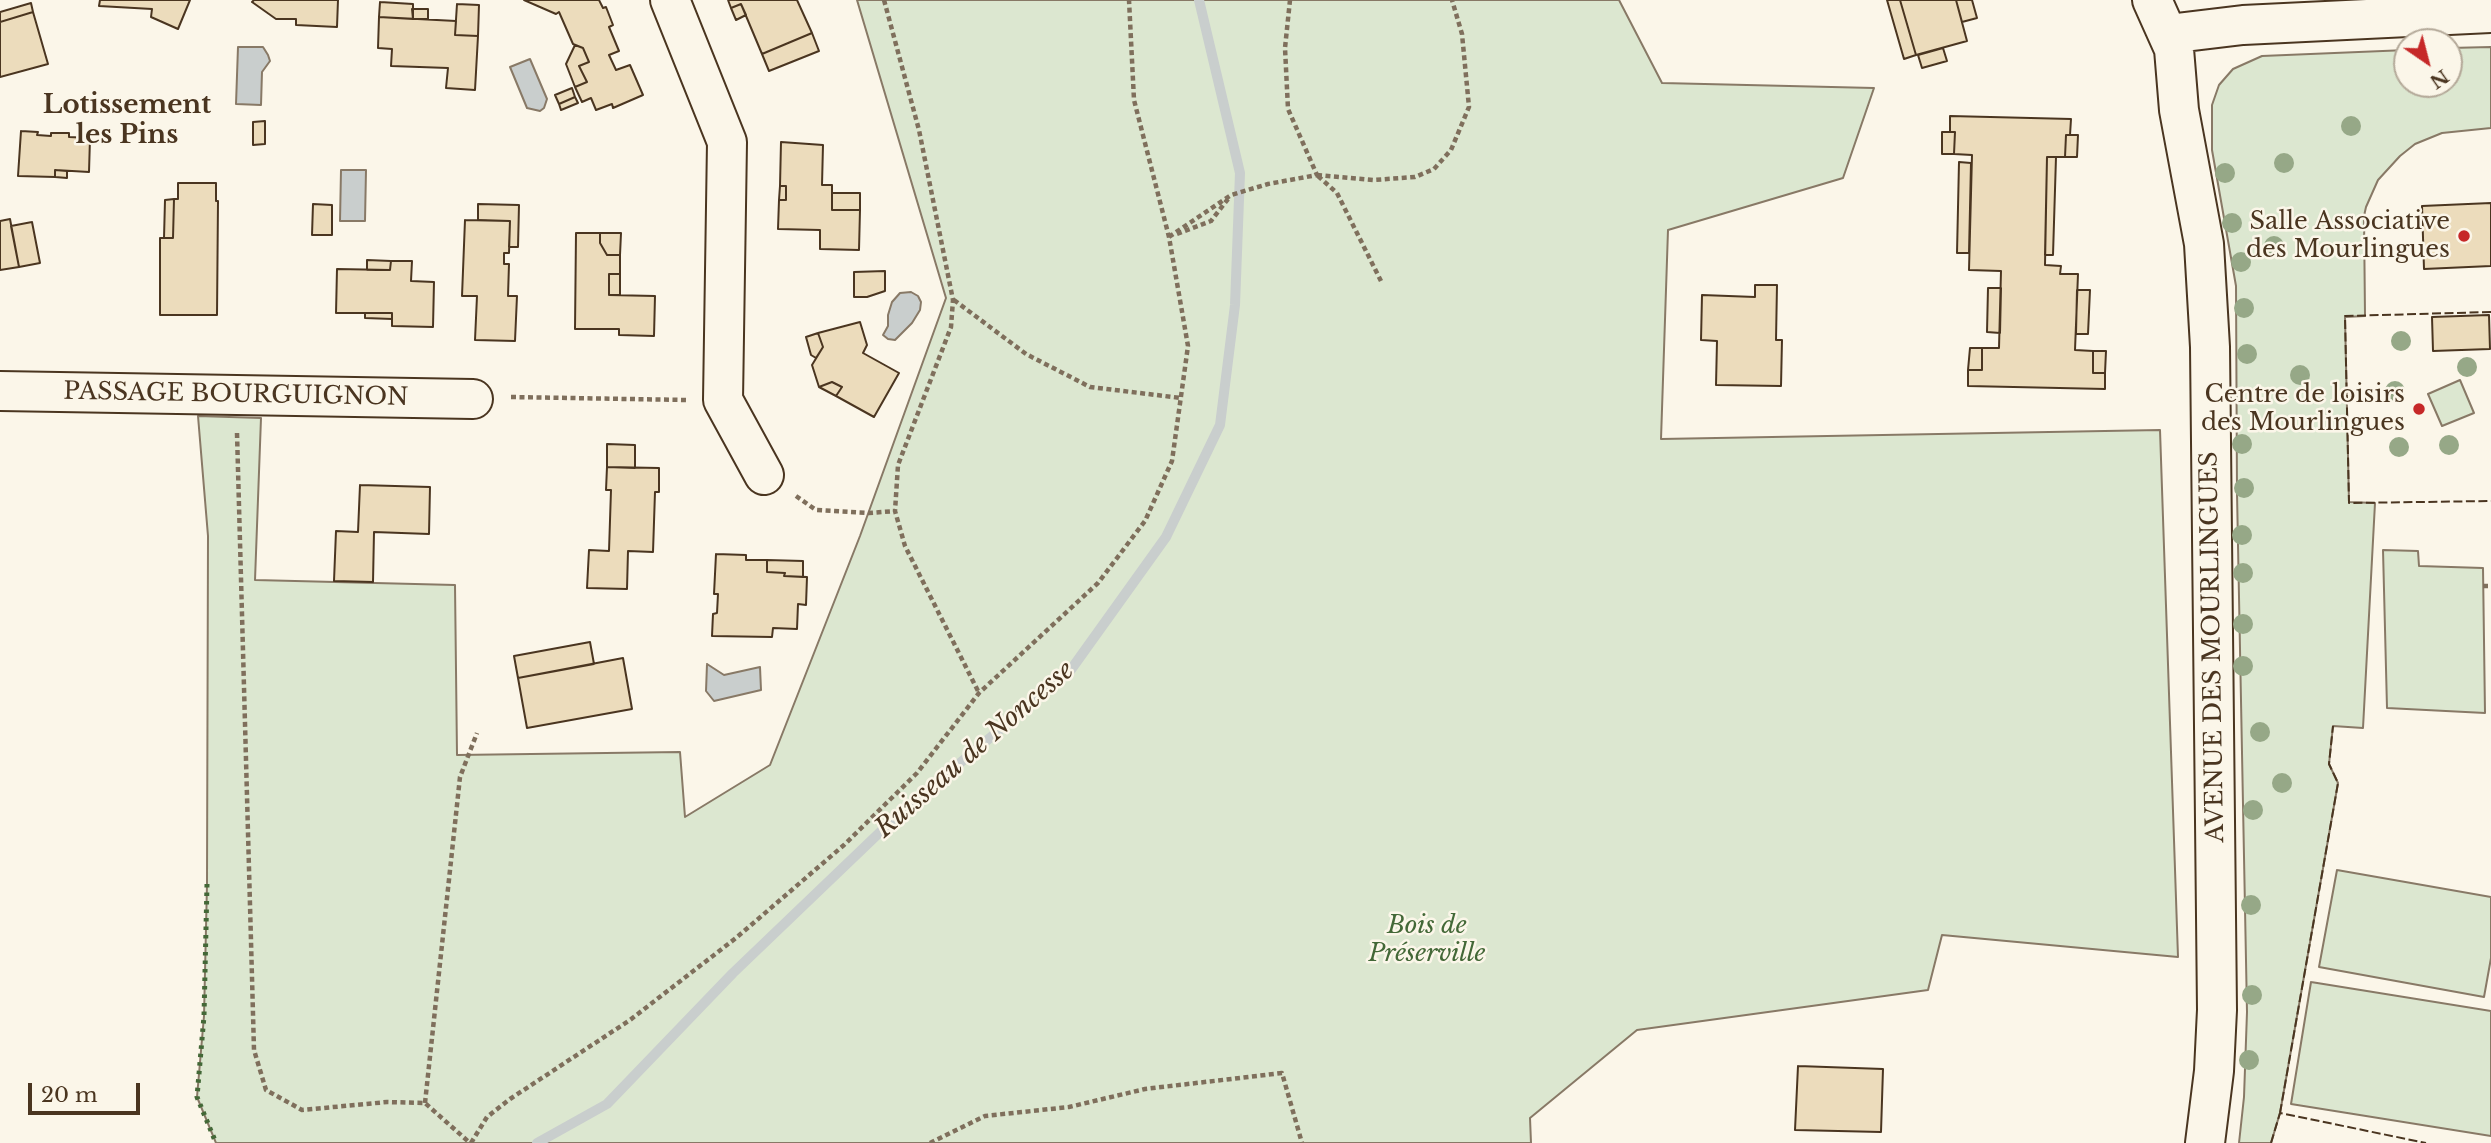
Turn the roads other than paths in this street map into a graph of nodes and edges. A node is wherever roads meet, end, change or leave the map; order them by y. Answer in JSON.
{"nodes":[{"id":1,"x":670,"y":0,"type":"edge"},
{"id":2,"x":2152,"y":0,"type":"edge"},
{"id":3,"x":2491,"y":13,"type":"edge"},
{"id":4,"x":2168,"y":34,"type":"junction"},
{"id":5,"x":0,"y":391,"type":"edge"},
{"id":6,"x":473,"y":399,"type":"road end"},
{"id":7,"x":764,"y":475,"type":"dead end"},
{"id":8,"x":2205,"y":1143,"type":"edge"}],
"edges":[{"from":1,"to":7,"type":"street"},
{"from":2,"to":4,"type":"street","name":"AVENUE DES MOURLINGUES"},
{"from":3,"to":4,"type":"street"},
{"from":4,"to":8,"type":"street","name":"AVENUE DES MOURLINGUES"},
{"from":5,"to":6,"type":"street","name":"PASSAGE BOURGUIGNON"}]}
